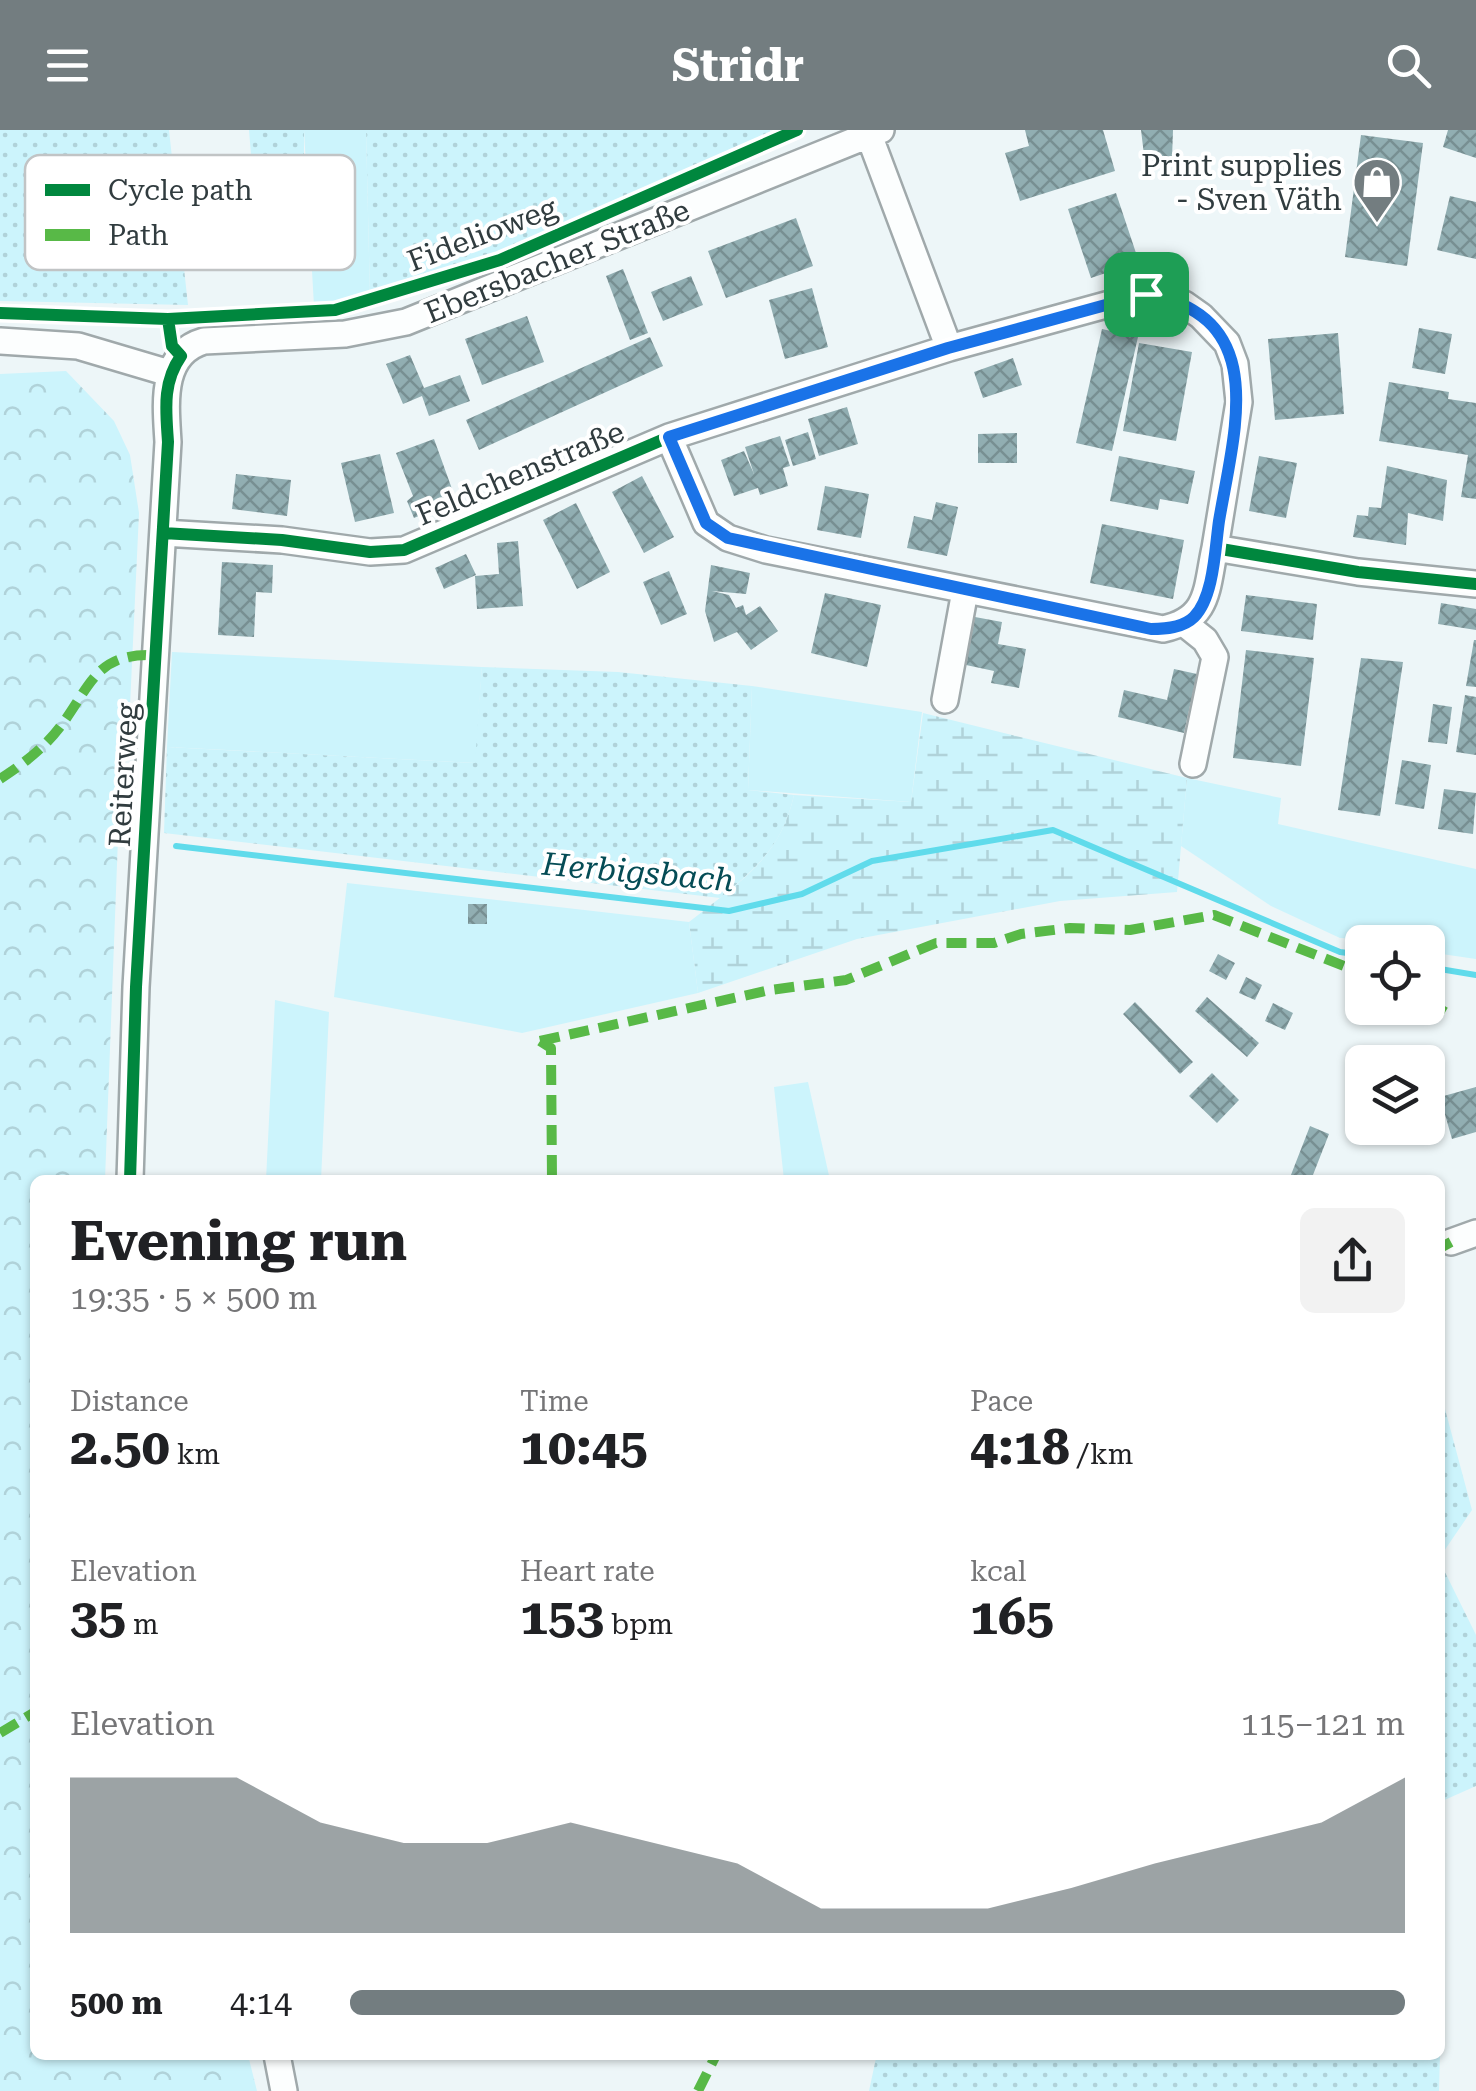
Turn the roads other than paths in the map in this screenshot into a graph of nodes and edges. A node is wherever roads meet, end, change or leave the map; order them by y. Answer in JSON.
{"nodes":[{"id":1,"x":875,"y":132,"type":"edge"},
{"id":2,"x":0,"y":341,"type":"edge"},
{"id":3,"x":948,"y":348,"type":"junction"},
{"id":4,"x":169,"y":373,"type":"junction"},
{"id":5,"x":669,"y":437,"type":"junction"},
{"id":6,"x":163,"y":532,"type":"junction"},
{"id":7,"x":1214,"y":548,"type":"junction"},
{"id":8,"x":1476,"y":584,"type":"edge"},
{"id":9,"x":965,"y":591,"type":"junction"},
{"id":10,"x":1185,"y":624,"type":"junction"},
{"id":11,"x":945,"y":700,"type":"dead end"},
{"id":12,"x":1193,"y":764,"type":"dead end"},
{"id":13,"x":130,"y":1175,"type":"edge"},
{"id":14,"x":1476,"y":1233,"type":"edge"},
{"id":15,"x":1451,"y":1242,"type":"dead end"},
{"id":16,"x":277,"y":2060,"type":"edge"},
{"id":17,"x":284,"y":2091,"type":"edge"}],
"edges":[{"from":1,"to":3,"type":"street"},
{"from":1,"to":4,"type":"street","name":"Ebersbacher Straße"},
{"from":2,"to":4,"type":"street"},
{"from":3,"to":5,"type":"street","name":"Feldchenstraße"},
{"from":3,"to":7,"type":"street","name":"Feldchenstraße"},
{"from":4,"to":6,"type":"street","name":"Reiterweg"},
{"from":5,"to":6,"type":"street","name":"Feldchenstraße"},
{"from":5,"to":9,"type":"street"},
{"from":6,"to":13,"type":"street","name":"Reiterweg"},
{"from":7,"to":8,"type":"street"},
{"from":7,"to":10,"type":"street","name":"Feldchenstraße"},
{"from":9,"to":10,"type":"street"},
{"from":9,"to":11,"type":"street"},
{"from":10,"to":12,"type":"street"},
{"from":14,"to":15,"type":"street"},
{"from":16,"to":17,"type":"street"}]}
